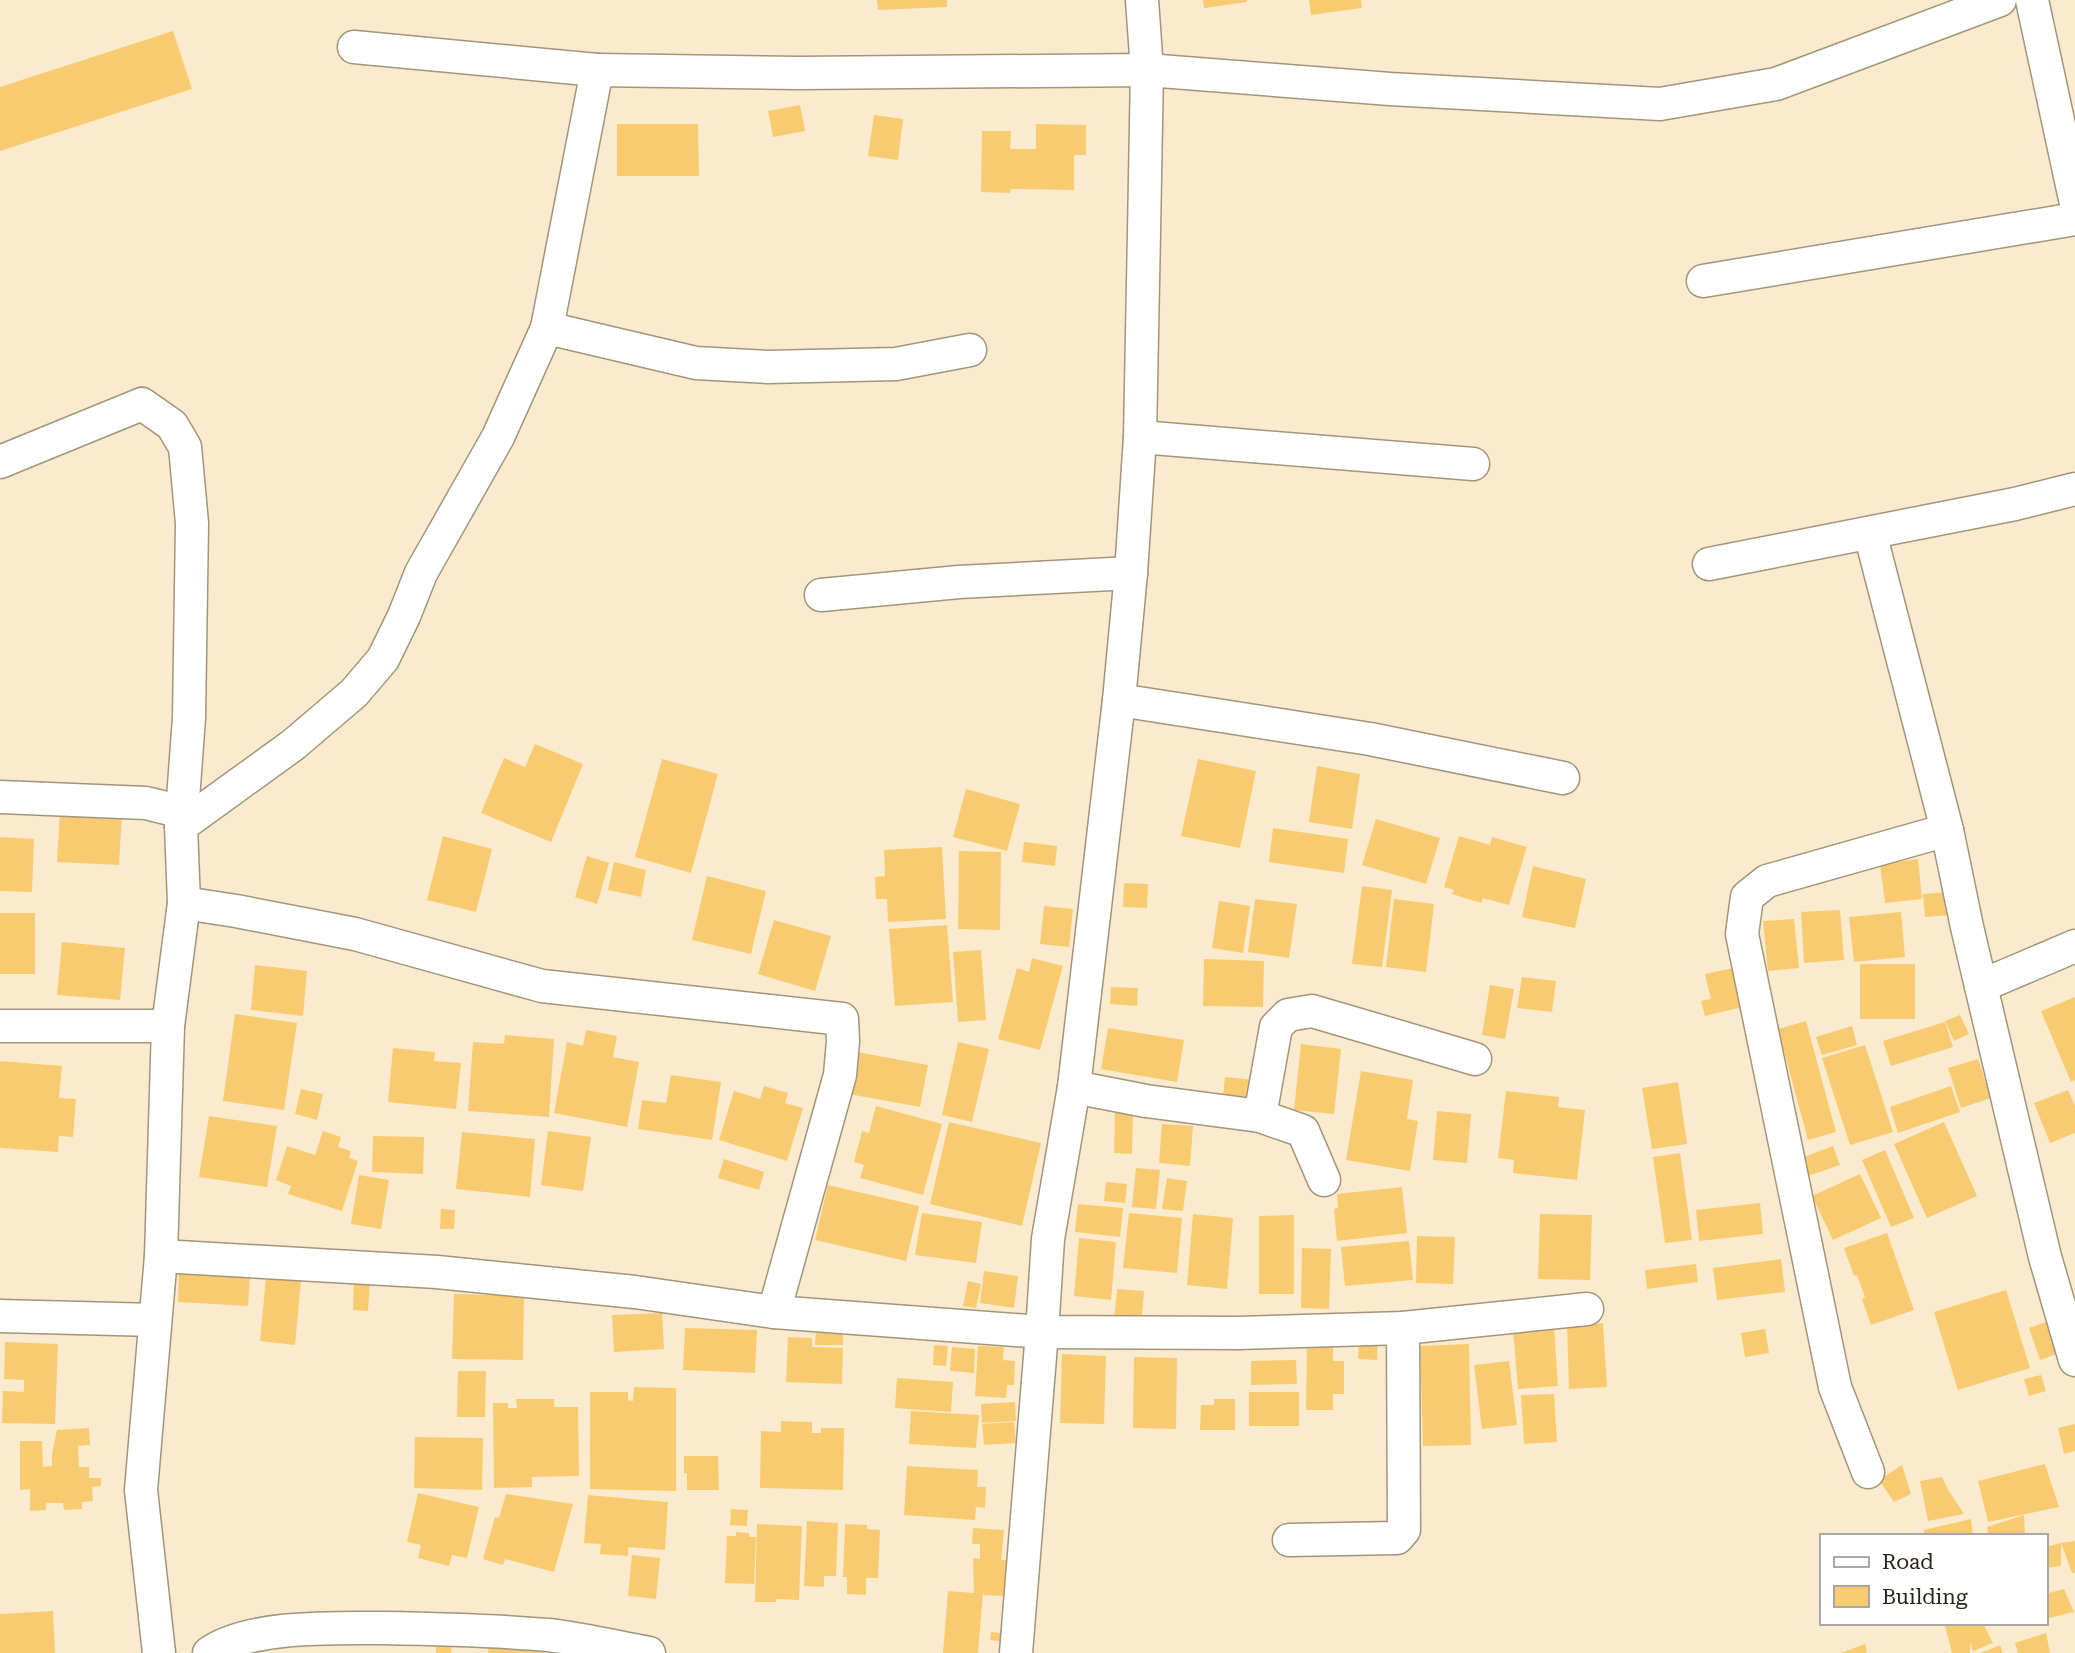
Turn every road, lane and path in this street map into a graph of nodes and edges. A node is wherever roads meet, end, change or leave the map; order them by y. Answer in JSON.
{"nodes":[{"id":1,"x":1142,"y":0,"type":"edge"},
{"id":2,"x":2000,"y":0,"type":"edge"},
{"id":3,"x":2032,"y":0,"type":"edge"},
{"id":4,"x":354,"y":47,"type":"dead end"},
{"id":5,"x":1147,"y":70,"type":"junction"},
{"id":6,"x":597,"y":71,"type":"junction"},
{"id":7,"x":2075,"y":200,"type":"edge"},
{"id":8,"x":2075,"y":219,"type":"edge"},
{"id":9,"x":1703,"y":281,"type":"dead end"},
{"id":10,"x":547,"y":328,"type":"junction"},
{"id":11,"x":970,"y":350,"type":"dead end"},
{"id":12,"x":1140,"y":437,"type":"junction"},
{"id":13,"x":0,"y":462,"type":"edge"},
{"id":14,"x":1473,"y":464,"type":"dead end"},
{"id":15,"x":2075,"y":489,"type":"edge"},
{"id":16,"x":1870,"y":533,"type":"junction"},
{"id":17,"x":1709,"y":564,"type":"dead end"},
{"id":18,"x":1131,"y":573,"type":"junction"},
{"id":19,"x":821,"y":595,"type":"dead end"},
{"id":20,"x":1119,"y":700,"type":"junction"},
{"id":21,"x":1563,"y":778,"type":"dead end"},
{"id":22,"x":0,"y":797,"type":"edge"},
{"id":23,"x":182,"y":819,"type":"junction"},
{"id":24,"x":1947,"y":830,"type":"junction"},
{"id":25,"x":184,"y":903,"type":"junction"},
{"id":26,"x":2075,"y":946,"type":"edge"},
{"id":27,"x":1981,"y":986,"type":"junction"},
{"id":28,"x":0,"y":1026,"type":"edge"},
{"id":29,"x":168,"y":1027,"type":"junction"},
{"id":30,"x":1475,"y":1059,"type":"dead end"},
{"id":31,"x":1074,"y":1087,"type":"junction"},
{"id":32,"x":1260,"y":1116,"type":"junction"},
{"id":33,"x":1324,"y":1180,"type":"dead end"},
{"id":34,"x":161,"y":1256,"type":"junction"},
{"id":35,"x":1587,"y":1309,"type":"dead end"},
{"id":36,"x":774,"y":1312,"type":"junction"},
{"id":37,"x":0,"y":1317,"type":"edge"},
{"id":38,"x":155,"y":1320,"type":"junction"},
{"id":39,"x":1403,"y":1328,"type":"junction"},
{"id":40,"x":1042,"y":1332,"type":"junction"},
{"id":41,"x":2075,"y":1360,"type":"edge"},
{"id":42,"x":1868,"y":1472,"type":"dead end"},
{"id":43,"x":1289,"y":1540,"type":"dead end"},
{"id":44,"x":159,"y":1653,"type":"edge"},
{"id":45,"x":209,"y":1653,"type":"edge"},
{"id":46,"x":649,"y":1653,"type":"edge"},
{"id":47,"x":1016,"y":1653,"type":"edge"}],
"edges":[{"from":1,"to":5,"type":"street"},
{"from":2,"to":5,"type":"street"},
{"from":3,"to":7,"type":"street"},
{"from":4,"to":6,"type":"street"},
{"from":5,"to":6,"type":"street"},
{"from":5,"to":12,"type":"street"},
{"from":6,"to":10,"type":"street"},
{"from":8,"to":9,"type":"street"},
{"from":10,"to":11,"type":"street"},
{"from":10,"to":23,"type":"street"},
{"from":12,"to":14,"type":"street"},
{"from":12,"to":18,"type":"street"},
{"from":13,"to":23,"type":"street"},
{"from":15,"to":16,"type":"street"},
{"from":16,"to":17,"type":"street"},
{"from":16,"to":24,"type":"street"},
{"from":18,"to":19,"type":"street"},
{"from":18,"to":20,"type":"street"},
{"from":20,"to":21,"type":"street"},
{"from":20,"to":31,"type":"street"},
{"from":22,"to":23,"type":"street"},
{"from":23,"to":25,"type":"street"},
{"from":24,"to":27,"type":"street"},
{"from":24,"to":42,"type":"street"},
{"from":25,"to":29,"type":"street"},
{"from":25,"to":36,"type":"street"},
{"from":26,"to":27,"type":"street"},
{"from":27,"to":41,"type":"street"},
{"from":28,"to":29,"type":"street"},
{"from":29,"to":34,"type":"street"},
{"from":30,"to":32,"type":"street"},
{"from":31,"to":32,"type":"street"},
{"from":31,"to":40,"type":"street"},
{"from":32,"to":33,"type":"street"},
{"from":34,"to":36,"type":"street"},
{"from":34,"to":38,"type":"street"},
{"from":35,"to":39,"type":"street"},
{"from":36,"to":40,"type":"street"},
{"from":37,"to":38,"type":"street"},
{"from":38,"to":44,"type":"street"},
{"from":39,"to":40,"type":"street"},
{"from":39,"to":43,"type":"street"},
{"from":40,"to":47,"type":"street"},
{"from":45,"to":46,"type":"street"}]}
